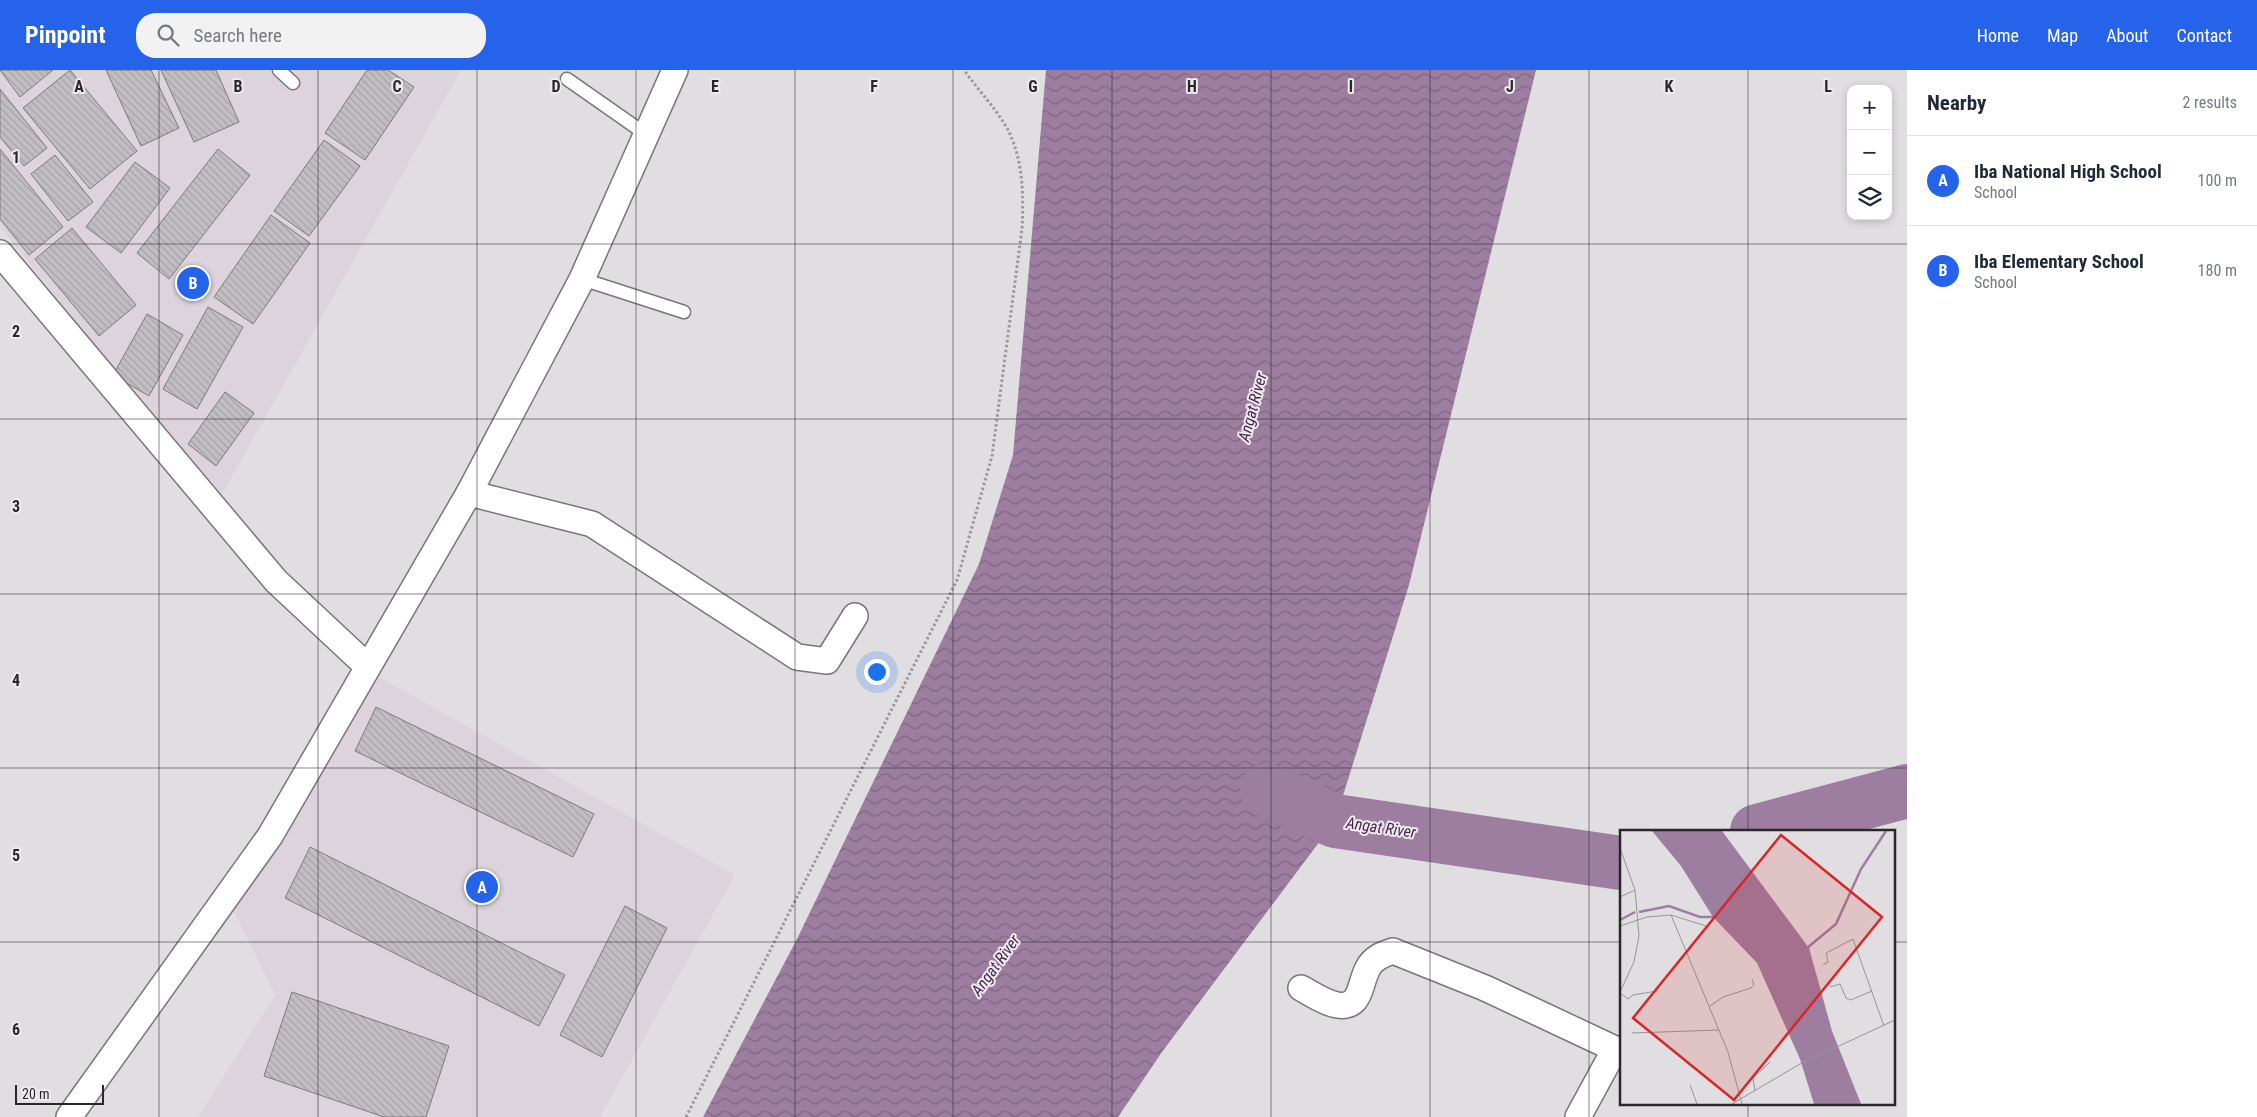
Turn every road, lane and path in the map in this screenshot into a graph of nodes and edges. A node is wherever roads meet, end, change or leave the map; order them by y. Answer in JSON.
{"nodes":[{"id":1,"x":279,"y":70,"type":"edge"},
{"id":2,"x":676,"y":70,"type":"edge"},
{"id":3,"x":964,"y":70,"type":"edge"},
{"id":4,"x":567,"y":79,"type":"dead end"},
{"id":5,"x":293,"y":82,"type":"dead end"},
{"id":6,"x":647,"y":135,"type":"junction"},
{"id":7,"x":0,"y":253,"type":"edge"},
{"id":8,"x":582,"y":279,"type":"junction"},
{"id":9,"x":684,"y":312,"type":"dead end"},
{"id":10,"x":469,"y":493,"type":"junction"},
{"id":11,"x":855,"y":616,"type":"dead end"},
{"id":12,"x":367,"y":666,"type":"junction"},
{"id":13,"x":1301,"y":988,"type":"dead end"},
{"id":14,"x":69,"y":1117,"type":"edge"},
{"id":15,"x":686,"y":1117,"type":"edge"},
{"id":16,"x":1578,"y":1117,"type":"edge"}],
"edges":[{"from":1,"to":5,"type":"lane"},
{"from":2,"to":6,"type":"street"},
{"from":3,"to":15,"type":"path"},
{"from":4,"to":6,"type":"lane"},
{"from":6,"to":8,"type":"street"},
{"from":7,"to":12,"type":"street"},
{"from":8,"to":9,"type":"lane"},
{"from":8,"to":10,"type":"street"},
{"from":10,"to":11,"type":"street"},
{"from":10,"to":12,"type":"street"},
{"from":12,"to":14,"type":"street"},
{"from":13,"to":16,"type":"street"}]}
